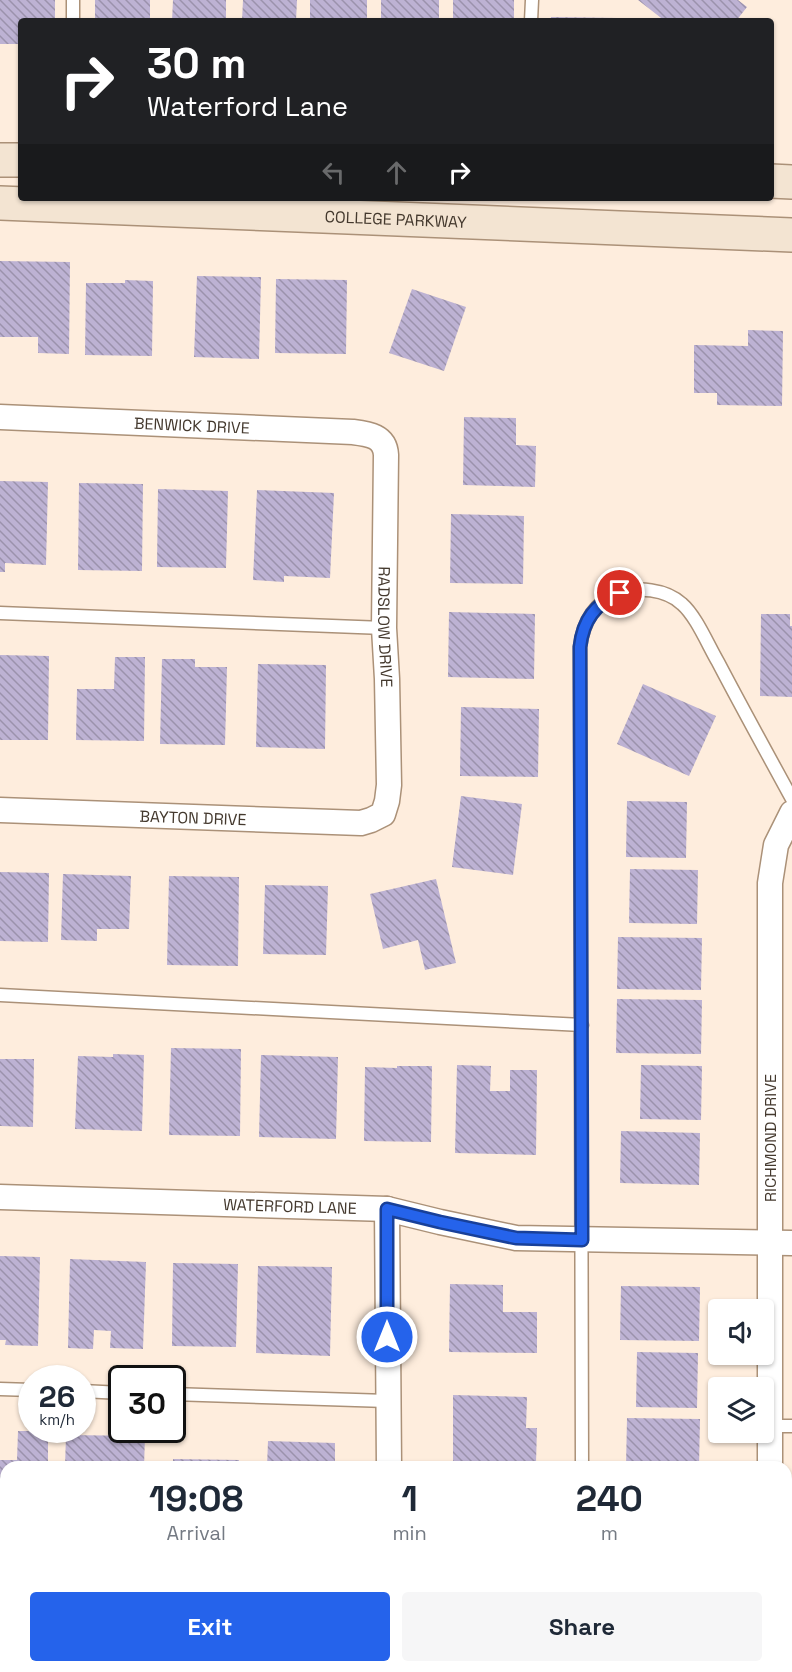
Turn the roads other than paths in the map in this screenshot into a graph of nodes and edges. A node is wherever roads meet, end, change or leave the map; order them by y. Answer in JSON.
{"nodes":[{"id":1,"x":73,"y":0,"type":"edge"},
{"id":2,"x":532,"y":0,"type":"edge"},
{"id":3,"x":73,"y":18,"type":"edge"},
{"id":4,"x":531,"y":18,"type":"edge"},
{"id":5,"x":0,"y":160,"type":"edge"},
{"id":6,"x":18,"y":160,"type":"edge"},
{"id":7,"x":774,"y":181,"type":"edge"},
{"id":8,"x":792,"y":182,"type":"edge"},
{"id":9,"x":0,"y":203,"type":"edge"},
{"id":10,"x":792,"y":235,"type":"edge"},
{"id":11,"x":0,"y":417,"type":"edge"},
{"id":12,"x":381,"y":440,"type":"joint"},
{"id":13,"x":0,"y":614,"type":"edge"},
{"id":14,"x":384,"y":628,"type":"junction"},
{"id":15,"x":792,"y":799,"type":"edge"},
{"id":16,"x":0,"y":810,"type":"edge"},
{"id":17,"x":792,"y":813,"type":"edge"},
{"id":18,"x":383,"y":814,"type":"joint"},
{"id":19,"x":0,"y":996,"type":"edge"},
{"id":20,"x":582,"y":1025,"type":"junction"},
{"id":21,"x":0,"y":1197,"type":"edge"},
{"id":22,"x":387,"y":1209,"type":"junction"},
{"id":23,"x":582,"y":1240,"type":"junction"},
{"id":24,"x":781,"y":1243,"type":"edge"},
{"id":25,"x":0,"y":1389,"type":"edge"},
{"id":26,"x":18,"y":1390,"type":"edge"},
{"id":27,"x":186,"y":1394,"type":"edge"},
{"id":28,"x":387,"y":1401,"type":"junction"},
{"id":29,"x":781,"y":1426,"type":"edge"},
{"id":30,"x":388,"y":1461,"type":"edge"},
{"id":31,"x":582,"y":1461,"type":"edge"},
{"id":32,"x":772,"y":1461,"type":"edge"}],
"edges":[{"from":1,"to":3,"type":"lane"},
{"from":2,"to":4,"type":"lane"},
{"from":5,"to":6,"type":"main road"},
{"from":7,"to":8,"type":"main road"},
{"from":9,"to":10,"type":"main road","name":"COLLEGE PARKWAY"},
{"from":11,"to":12,"type":"street","name":"BENWICK DRIVE"},
{"from":12,"to":14,"type":"street","name":"RADSLOW DRIVE"},
{"from":13,"to":14,"type":"lane"},
{"from":14,"to":18,"type":"street","name":"RADSLOW DRIVE"},
{"from":15,"to":20,"type":"lane"},
{"from":16,"to":18,"type":"street","name":"BAYTON DRIVE"},
{"from":17,"to":24,"type":"street","name":"RICHMOND DRIVE"},
{"from":19,"to":20,"type":"lane"},
{"from":20,"to":23,"type":"lane"},
{"from":21,"to":22,"type":"street","name":"WATERFORD LANE"},
{"from":22,"to":23,"type":"street","name":"WATERFORD LANE"},
{"from":22,"to":28,"type":"street"},
{"from":23,"to":24,"type":"street","name":"WATERFORD LANE"},
{"from":23,"to":31,"type":"lane"},
{"from":24,"to":29,"type":"street","name":"RICHMOND DRIVE"},
{"from":25,"to":26,"type":"lane"},
{"from":27,"to":28,"type":"lane"},
{"from":28,"to":30,"type":"street"},
{"from":29,"to":32,"type":"street","name":"RICHMOND DRIVE"}]}
